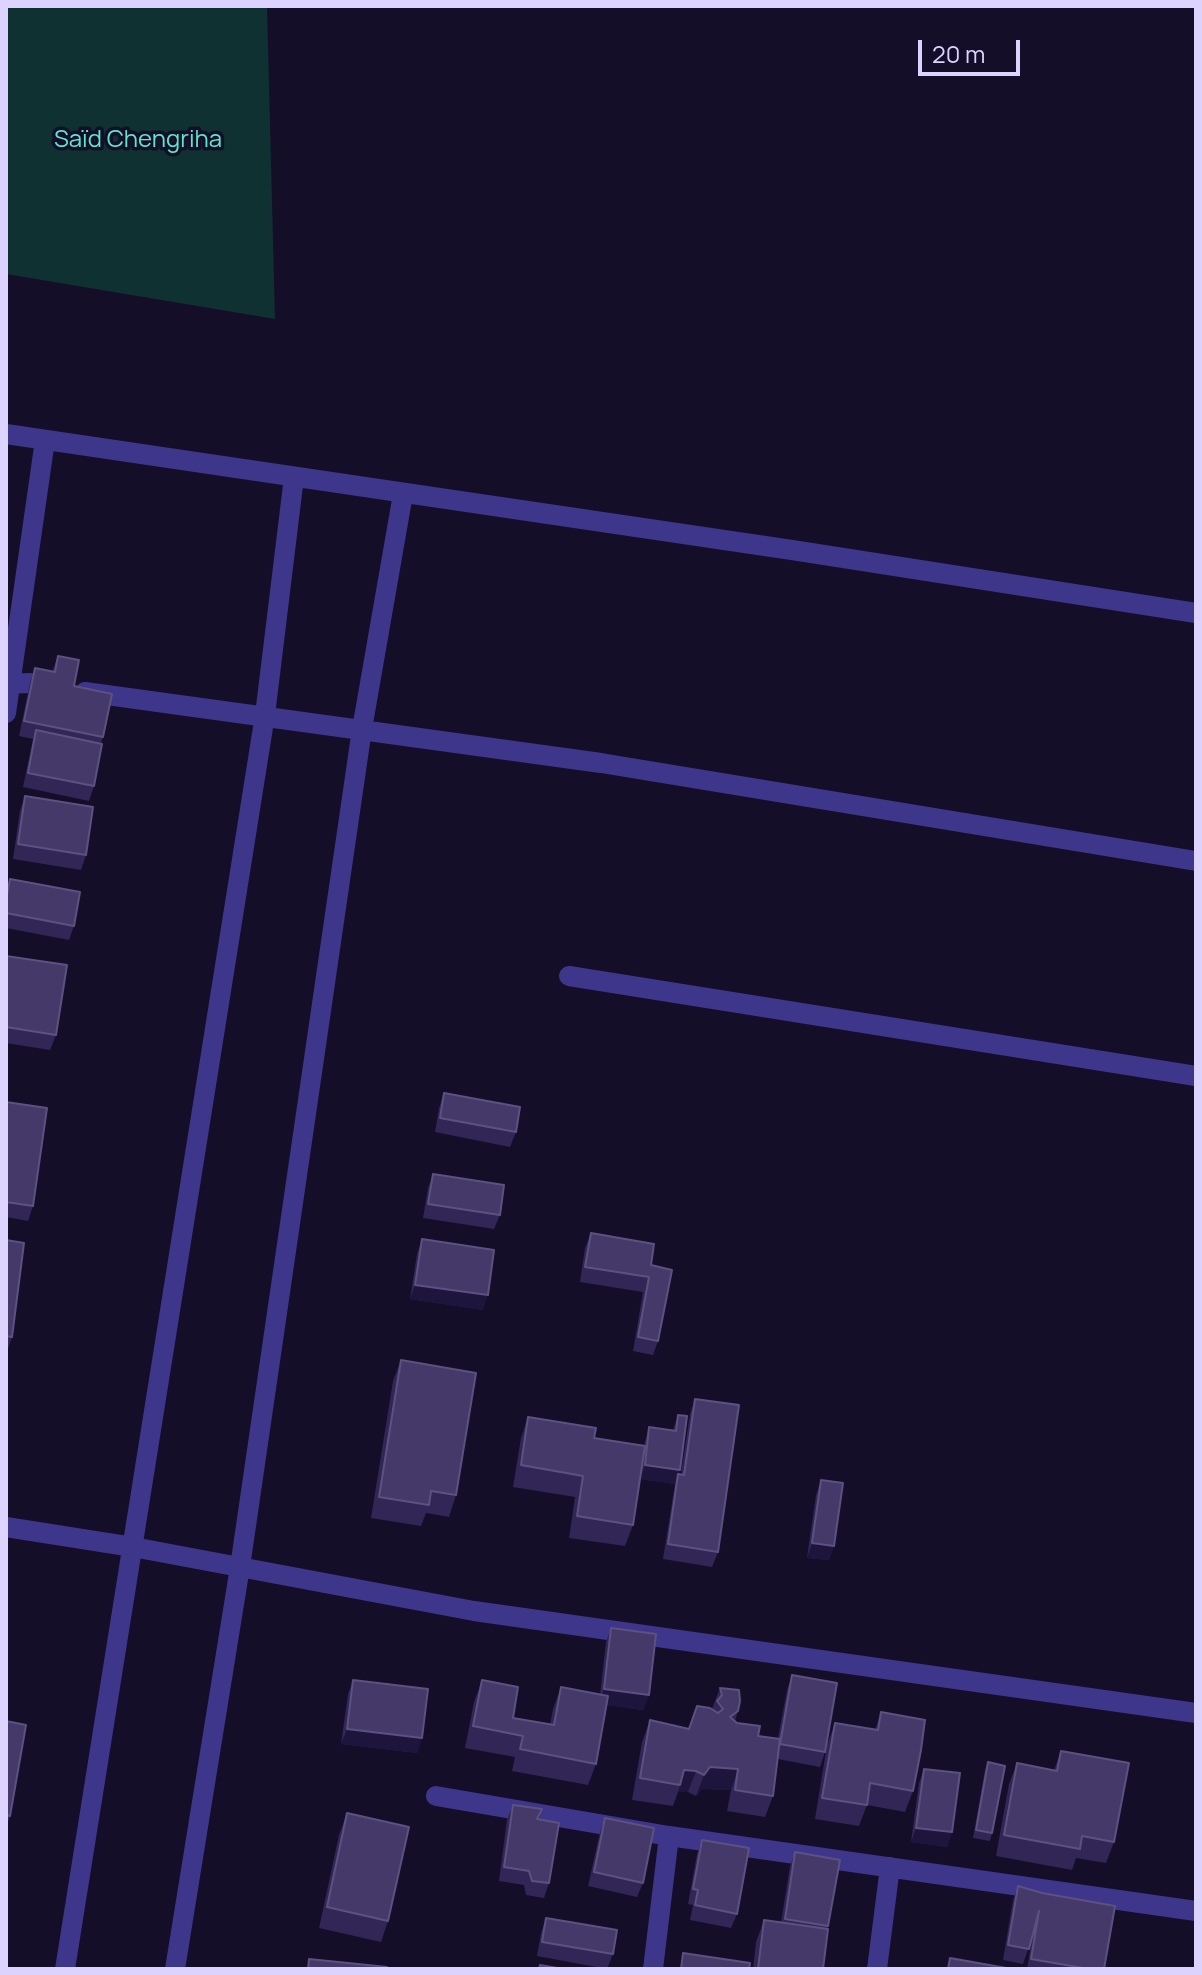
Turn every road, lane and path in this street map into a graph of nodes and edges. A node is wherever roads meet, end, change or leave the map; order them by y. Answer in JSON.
{"nodes":[{"id":1,"x":6,"y":434,"type":"edge"},
{"id":2,"x":45,"y":440,"type":"junction"},
{"id":3,"x":294,"y":477,"type":"junction"},
{"id":4,"x":403,"y":494,"type":"junction"},
{"id":5,"x":1196,"y":613,"type":"edge"},
{"id":6,"x":8,"y":684,"type":"edge"},
{"id":7,"x":6,"y":713,"type":"edge"},
{"id":8,"x":265,"y":715,"type":"junction"},
{"id":9,"x":362,"y":729,"type":"junction"},
{"id":10,"x":1196,"y":861,"type":"edge"},
{"id":11,"x":569,"y":976,"type":"dead end"},
{"id":12,"x":1196,"y":1076,"type":"edge"},
{"id":13,"x":6,"y":1527,"type":"edge"},
{"id":14,"x":133,"y":1547,"type":"junction"},
{"id":15,"x":240,"y":1567,"type":"junction"},
{"id":16,"x":1196,"y":1713,"type":"edge"},
{"id":17,"x":436,"y":1796,"type":"dead end"},
{"id":18,"x":669,"y":1836,"type":"junction"},
{"id":19,"x":890,"y":1867,"type":"junction"},
{"id":20,"x":1196,"y":1911,"type":"edge"},
{"id":21,"x":65,"y":1969,"type":"edge"},
{"id":22,"x":175,"y":1969,"type":"edge"},
{"id":23,"x":653,"y":1969,"type":"edge"},
{"id":24,"x":877,"y":1969,"type":"edge"}],
"edges":[{"from":1,"to":2,"type":"street"},
{"from":2,"to":3,"type":"street"},
{"from":2,"to":6,"type":"street"},
{"from":3,"to":4,"type":"street"},
{"from":3,"to":8,"type":"street"},
{"from":4,"to":5,"type":"street"},
{"from":4,"to":9,"type":"street"},
{"from":6,"to":7,"type":"street"},
{"from":6,"to":8,"type":"street"},
{"from":8,"to":9,"type":"street"},
{"from":8,"to":14,"type":"street"},
{"from":9,"to":10,"type":"street"},
{"from":9,"to":15,"type":"street"},
{"from":11,"to":12,"type":"street"},
{"from":13,"to":14,"type":"street"},
{"from":14,"to":15,"type":"street"},
{"from":14,"to":21,"type":"street"},
{"from":15,"to":16,"type":"street"},
{"from":15,"to":22,"type":"street"},
{"from":17,"to":18,"type":"street"},
{"from":18,"to":19,"type":"street"},
{"from":18,"to":23,"type":"street"},
{"from":19,"to":20,"type":"street"},
{"from":19,"to":24,"type":"street"}]}
